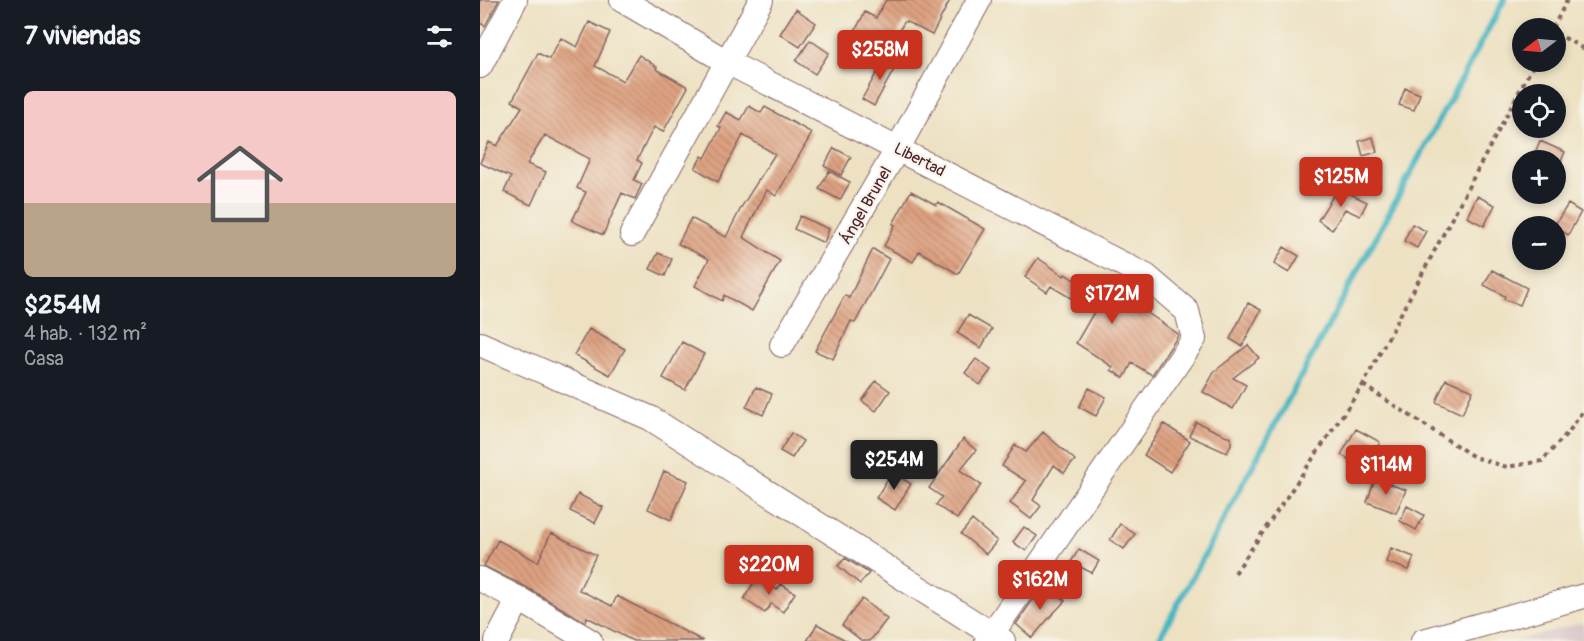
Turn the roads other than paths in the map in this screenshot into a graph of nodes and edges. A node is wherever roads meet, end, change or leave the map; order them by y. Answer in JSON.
{"nodes":[{"id":1,"x":515,"y":0,"type":"edge"},
{"id":2,"x":622,"y":0,"type":"edge"},
{"id":3,"x":761,"y":0,"type":"edge"},
{"id":4,"x":979,"y":0,"type":"edge"},
{"id":5,"x":727,"y":62,"type":"junction"},
{"id":6,"x":480,"y":66,"type":"edge"},
{"id":7,"x":898,"y":148,"type":"junction"},
{"id":8,"x":632,"y":234,"type":"dead end"},
{"id":9,"x":480,"y":344,"type":"edge"},
{"id":10,"x":782,"y":345,"type":"dead end"},
{"id":11,"x":480,"y":579,"type":"edge"},
{"id":12,"x":1584,"y":596,"type":"edge"},
{"id":13,"x":519,"y":599,"type":"junction"},
{"id":14,"x":994,"y":639,"type":"edge"},
{"id":15,"x":497,"y":641,"type":"edge"},
{"id":16,"x":590,"y":641,"type":"edge"},
{"id":17,"x":1422,"y":641,"type":"edge"}],
"edges":[{"from":1,"to":6,"type":"street"},
{"from":2,"to":5,"type":"street","name":"Libertad"},
{"from":3,"to":5,"type":"street"},
{"from":4,"to":7,"type":"street","name":"Ángel Brunel"},
{"from":5,"to":7,"type":"street","name":"Libertad"},
{"from":5,"to":8,"type":"street"},
{"from":7,"to":10,"type":"street","name":"Ángel Brunel"},
{"from":7,"to":14,"type":"street","name":"Libertad"},
{"from":9,"to":14,"type":"street"},
{"from":11,"to":13,"type":"street"},
{"from":12,"to":17,"type":"street"},
{"from":13,"to":15,"type":"street"},
{"from":13,"to":16,"type":"street"}]}
